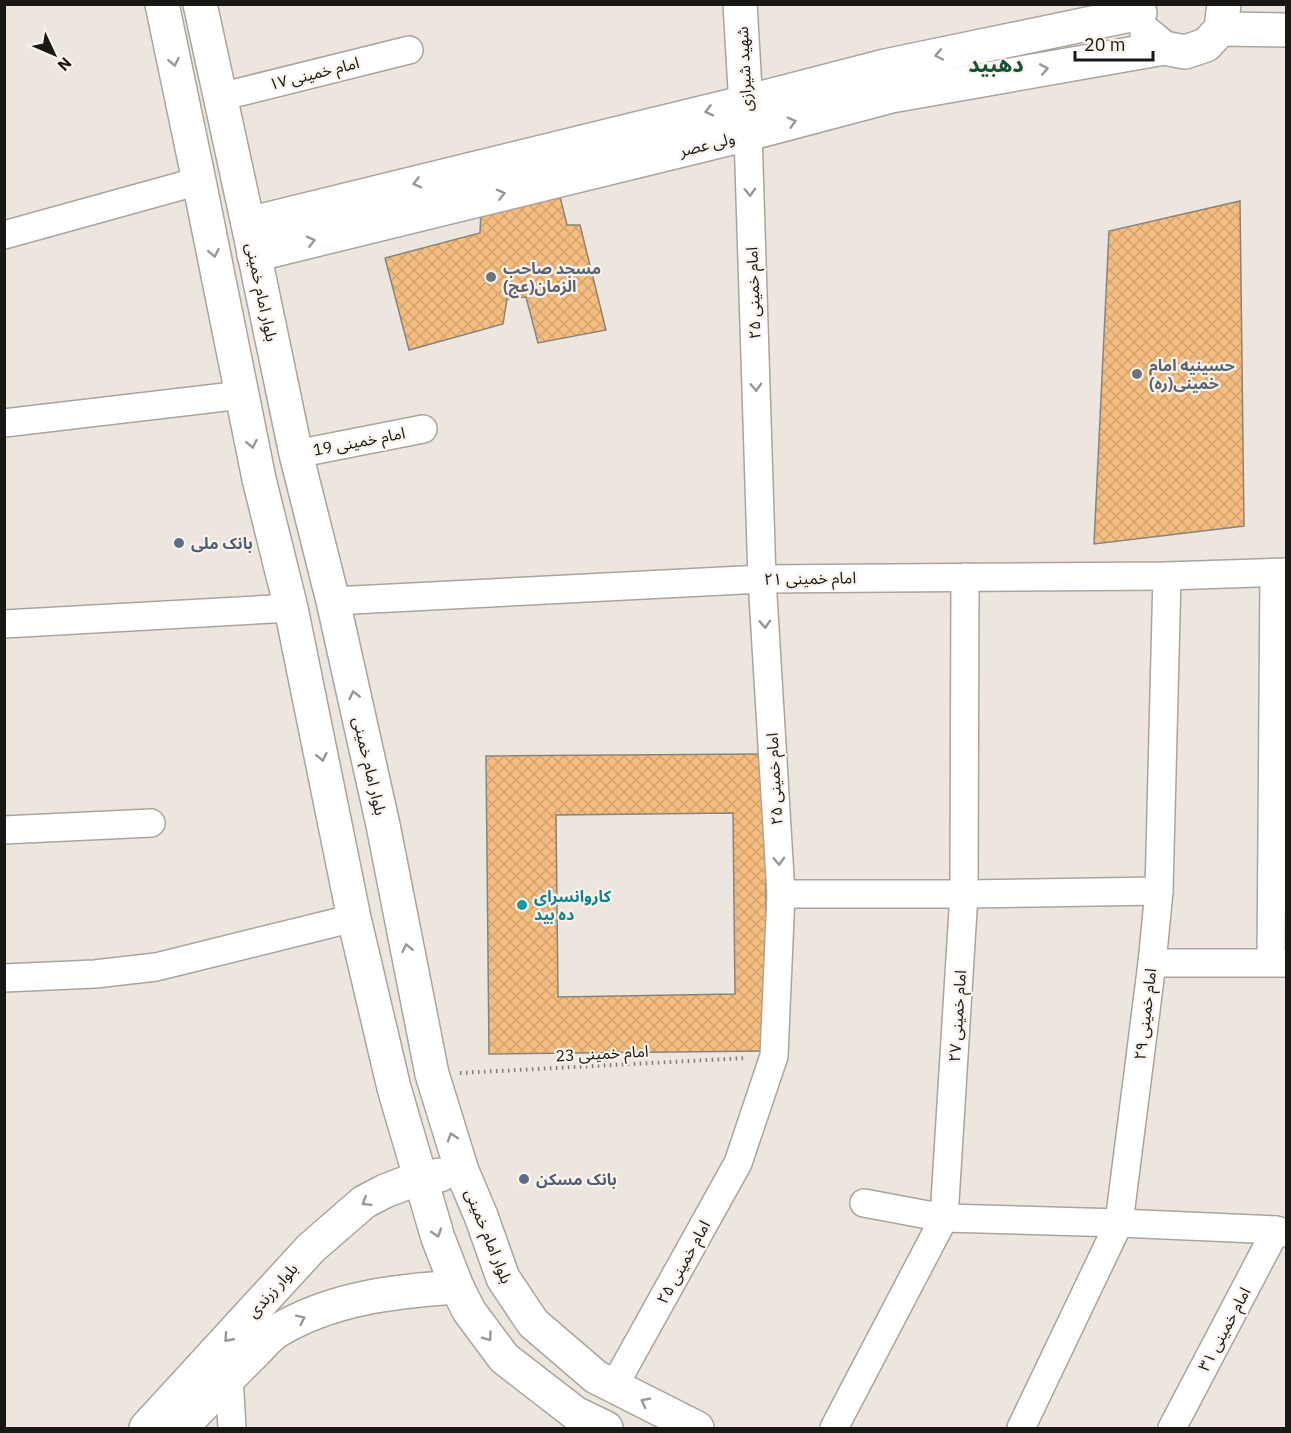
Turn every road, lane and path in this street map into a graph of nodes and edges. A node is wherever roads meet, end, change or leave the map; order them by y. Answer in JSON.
{"nodes":[{"id":1,"x":162,"y":4,"type":"edge"},
{"id":2,"x":200,"y":4,"type":"edge"},
{"id":3,"x":740,"y":4,"type":"edge"},
{"id":4,"x":1141,"y":9,"type":"edge"},
{"id":5,"x":1222,"y":16,"type":"edge"},
{"id":6,"x":1287,"y":30,"type":"edge"},
{"id":7,"x":1164,"y":48,"type":"junction"},
{"id":8,"x":409,"y":50,"type":"dead end"},
{"id":9,"x":220,"y":97,"type":"junction"},
{"id":10,"x":747,"y":118,"type":"junction"},
{"id":11,"x":199,"y":182,"type":"junction"},
{"id":12,"x":4,"y":235,"type":"edge"},
{"id":13,"x":251,"y":239,"type":"junction"},
{"id":14,"x":242,"y":394,"type":"junction"},
{"id":15,"x":4,"y":423,"type":"edge"},
{"id":16,"x":423,"y":429,"type":"dead end"},
{"id":17,"x":296,"y":454,"type":"junction"},
{"id":18,"x":1281,"y":573,"type":"edge"},
{"id":19,"x":1167,"y":576,"type":"junction"},
{"id":20,"x":965,"y":577,"type":"junction"},
{"id":21,"x":762,"y":579,"type":"junction"},
{"id":22,"x":333,"y":601,"type":"junction"},
{"id":23,"x":291,"y":608,"type":"junction"},
{"id":24,"x":4,"y":624,"type":"edge"},
{"id":25,"x":150,"y":823,"type":"dead end"},
{"id":26,"x":383,"y":825,"type":"junction"},
{"id":27,"x":4,"y":830,"type":"edge"},
{"id":28,"x":338,"y":837,"type":"junction"},
{"id":29,"x":1159,"y":891,"type":"junction"},
{"id":30,"x":782,"y":894,"type":"junction"},
{"id":31,"x":964,"y":894,"type":"junction"},
{"id":32,"x":354,"y":918,"type":"junction"},
{"id":33,"x":1152,"y":963,"type":"junction"},
{"id":34,"x":1279,"y":963,"type":"edge"},
{"id":35,"x":4,"y":978,"type":"edge"},
{"id":36,"x":774,"y":1056,"type":"junction"},
{"id":37,"x":432,"y":1074,"type":"junction"},
{"id":38,"x":462,"y":1171,"type":"junction"},
{"id":39,"x":420,"y":1178,"type":"junction"},
{"id":40,"x":864,"y":1203,"type":"dead end"},
{"id":41,"x":944,"y":1218,"type":"junction"},
{"id":42,"x":1119,"y":1223,"type":"junction"},
{"id":43,"x":1281,"y":1232,"type":"edge"},
{"id":44,"x":457,"y":1287,"type":"junction"},
{"id":45,"x":229,"y":1376,"type":"junction"},
{"id":46,"x":614,"y":1386,"type":"junction"},
{"id":47,"x":146,"y":1428,"type":"edge"},
{"id":48,"x":181,"y":1428,"type":"edge"},
{"id":49,"x":232,"y":1428,"type":"edge"},
{"id":50,"x":606,"y":1428,"type":"edge"},
{"id":51,"x":697,"y":1428,"type":"edge"},
{"id":52,"x":834,"y":1428,"type":"edge"},
{"id":53,"x":1021,"y":1428,"type":"edge"},
{"id":54,"x":1172,"y":1428,"type":"edge"}],
"edges":[{"from":1,"to":11,"type":"main road","one_way":true},
{"from":2,"to":9,"type":"main road","name":"بلوار امام خمینی"},
{"from":3,"to":10,"type":"main road","name":"شهید شیرازی"},
{"from":4,"to":7,"type":"main road"},
{"from":4,"to":10,"type":"main road","name":"ولی عصر","one_way":true},
{"from":5,"to":6,"type":"main road"},
{"from":5,"to":7,"type":"main road","name":"ولی عصر"},
{"from":10,"to":7,"type":"main road","name":"ولی عصر","one_way":true},
{"from":8,"to":9,"type":"street","name":"امام خمینی ۱۷"},
{"from":9,"to":13,"type":"main road","name":"بلوار امام خمینی"},
{"from":10,"to":13,"type":"main road","name":"ولی عصر"},
{"from":10,"to":21,"type":"street","name":"امام خمینی ۲۵","one_way":true},
{"from":11,"to":12,"type":"street"},
{"from":11,"to":14,"type":"main road","one_way":true},
{"from":13,"to":17,"type":"main road","name":"بلوار امام خمینی"},
{"from":14,"to":15,"type":"street"},
{"from":14,"to":23,"type":"main road","one_way":true},
{"from":16,"to":17,"type":"street","name":"امام خمینی 19"},
{"from":17,"to":22,"type":"main road","name":"بلوار امام خمینی"},
{"from":18,"to":19,"type":"street","name":"امام خمینی ۲۱"},
{"from":18,"to":34,"type":"street"},
{"from":19,"to":20,"type":"street","name":"امام خمینی ۲۱"},
{"from":19,"to":29,"type":"street","name":"امام خمینی ۲۹"},
{"from":20,"to":21,"type":"street","name":"امام خمینی ۲۱"},
{"from":20,"to":31,"type":"street","name":"امام خمینی ۲۷"},
{"from":21,"to":22,"type":"street","name":"امام خمینی ۲۱"},
{"from":21,"to":30,"type":"street","name":"امام خمینی ۲۵","one_way":true},
{"from":26,"to":22,"type":"main road","name":"بلوار امام خمینی","one_way":true},
{"from":23,"to":24,"type":"street"},
{"from":23,"to":28,"type":"main road","one_way":true},
{"from":25,"to":27,"type":"street"},
{"from":26,"to":28,"type":"main road"},
{"from":37,"to":26,"type":"main road","name":"بلوار امام خمینی","one_way":true},
{"from":28,"to":32,"type":"main road"},
{"from":29,"to":31,"type":"street"},
{"from":29,"to":33,"type":"street","name":"امام خمینی ۲۹"},
{"from":30,"to":31,"type":"street"},
{"from":30,"to":36,"type":"street","name":"امام خمینی ۲۵"},
{"from":31,"to":41,"type":"street","name":"امام خمینی ۲۷"},
{"from":32,"to":35,"type":"street"},
{"from":32,"to":39,"type":"main road"},
{"from":33,"to":34,"type":"street"},
{"from":33,"to":42,"type":"street","name":"امام خمینی ۲۹"},
{"from":36,"to":37,"type":"path","name":"امام خمینی 23"},
{"from":36,"to":46,"type":"street","name":"امام خمینی ۲۵"},
{"from":38,"to":37,"type":"main road","name":"بلوار امام خمینی","one_way":true},
{"from":38,"to":39,"type":"main road","name":"بلوار زرندی"},
{"from":38,"to":46,"type":"main road","name":"بلوار امام خمینی"},
{"from":39,"to":44,"type":"main road","one_way":true},
{"from":39,"to":47,"type":"main road","name":"بلوار زرندی","one_way":true},
{"from":40,"to":41,"type":"street"},
{"from":41,"to":42,"type":"street"},
{"from":41,"to":52,"type":"street","name":"امام خمینی ۲۷"},
{"from":42,"to":43,"type":"street"},
{"from":42,"to":53,"type":"street","name":"امام خمینی ۲۹"},
{"from":43,"to":54,"type":"street","name":"امام خمینی ۳۱"},
{"from":45,"to":44,"type":"main road","name":"بلوار زرندی","one_way":true},
{"from":44,"to":50,"type":"main road","one_way":true},
{"from":45,"to":48,"type":"main road","name":"بلوار زرندی"},
{"from":45,"to":49,"type":"street"},
{"from":51,"to":46,"type":"main road","name":"بلوار امام خمینی","one_way":true}]}
